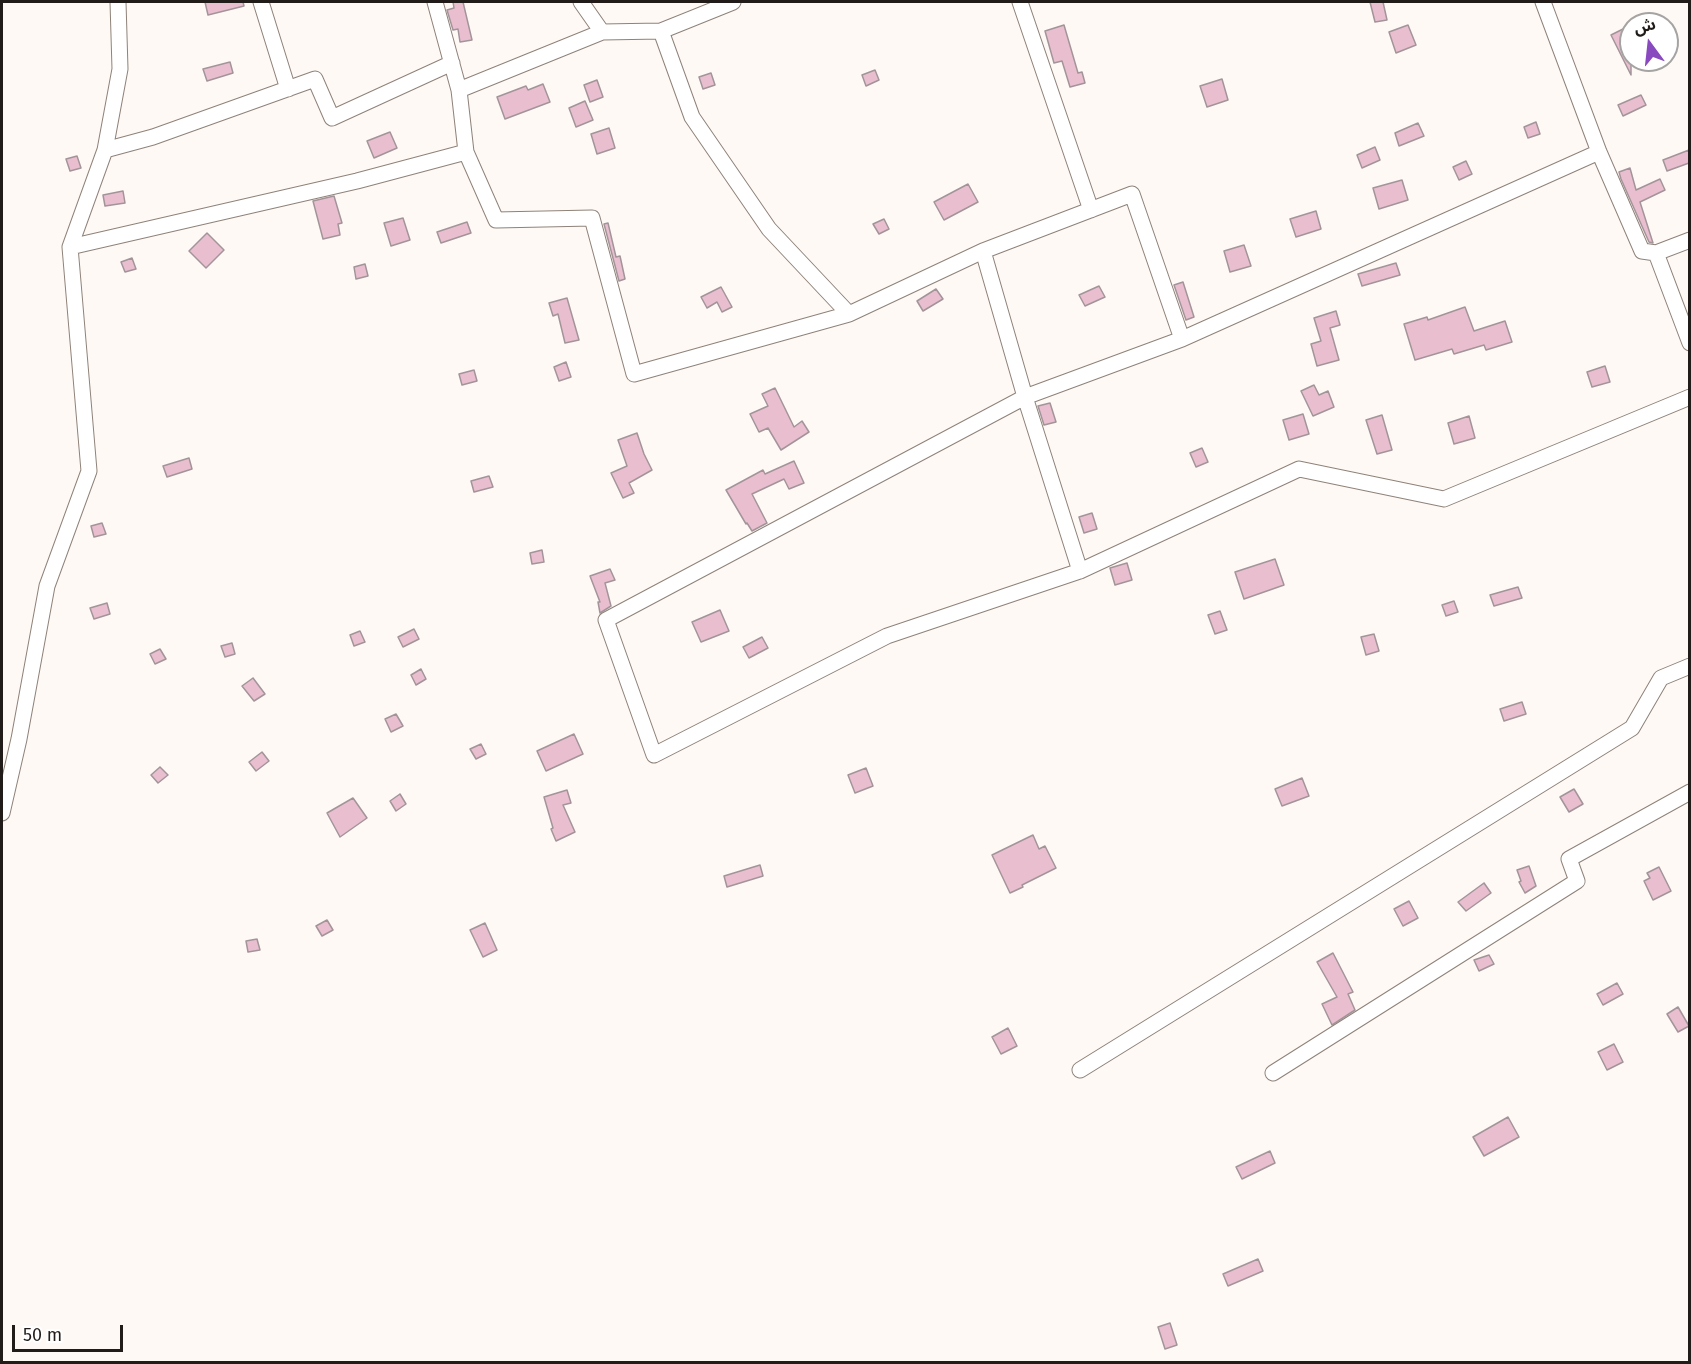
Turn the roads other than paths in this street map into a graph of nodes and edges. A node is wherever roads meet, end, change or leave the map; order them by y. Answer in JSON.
{"nodes":[{"id":1,"x":118,"y":2,"type":"edge"},
{"id":2,"x":261,"y":2,"type":"edge"},
{"id":3,"x":435,"y":2,"type":"edge"},
{"id":4,"x":581,"y":2,"type":"edge"},
{"id":5,"x":734,"y":2,"type":"edge"},
{"id":6,"x":1020,"y":2,"type":"edge"},
{"id":7,"x":1543,"y":2,"type":"edge"},
{"id":8,"x":661,"y":31,"type":"junction"},
{"id":9,"x":602,"y":32,"type":"junction"},
{"id":10,"x":452,"y":63,"type":"junction"},
{"id":11,"x":288,"y":89,"type":"junction"},
{"id":12,"x":459,"y":90,"type":"junction"},
{"id":13,"x":105,"y":150,"type":"junction"},
{"id":14,"x":466,"y":152,"type":"junction"},
{"id":15,"x":1599,"y":152,"type":"junction"},
{"id":16,"x":1091,"y":210,"type":"junction"},
{"id":17,"x":1689,"y":240,"type":"edge"},
{"id":18,"x":70,"y":247,"type":"junction"},
{"id":19,"x":983,"y":251,"type":"junction"},
{"id":20,"x":1656,"y":253,"type":"junction"},
{"id":21,"x":849,"y":314,"type":"junction"},
{"id":22,"x":1182,"y":339,"type":"junction"},
{"id":23,"x":1689,"y":343,"type":"edge"},
{"id":24,"x":1025,"y":397,"type":"junction"},
{"id":25,"x":1689,"y":398,"type":"edge"},
{"id":26,"x":1080,"y":571,"type":"junction"},
{"id":27,"x":1689,"y":666,"type":"edge"},
{"id":28,"x":1689,"y":792,"type":"edge"},
{"id":29,"x":2,"y":813,"type":"edge"},
{"id":30,"x":1080,"y":1070,"type":"dead end"},
{"id":31,"x":1273,"y":1073,"type":"dead end"}],
"edges":[{"from":1,"to":13,"type":"street"},
{"from":2,"to":11,"type":"street"},
{"from":3,"to":10,"type":"street"},
{"from":4,"to":9,"type":"street"},
{"from":5,"to":8,"type":"street"},
{"from":6,"to":16,"type":"street"},
{"from":7,"to":15,"type":"street"},
{"from":8,"to":9,"type":"street"},
{"from":8,"to":21,"type":"street"},
{"from":9,"to":12,"type":"street"},
{"from":10,"to":11,"type":"street"},
{"from":10,"to":12,"type":"street"},
{"from":11,"to":13,"type":"street"},
{"from":12,"to":14,"type":"street"},
{"from":13,"to":18,"type":"street"},
{"from":14,"to":18,"type":"street"},
{"from":14,"to":21,"type":"street"},
{"from":15,"to":20,"type":"street"},
{"from":15,"to":22,"type":"street"},
{"from":16,"to":19,"type":"street"},
{"from":16,"to":22,"type":"street"},
{"from":17,"to":20,"type":"street"},
{"from":18,"to":29,"type":"street"},
{"from":19,"to":21,"type":"street"},
{"from":19,"to":24,"type":"street"},
{"from":20,"to":23,"type":"street"},
{"from":22,"to":24,"type":"street"},
{"from":24,"to":26,"type":"street"},
{"from":24,"to":26,"type":"street"},
{"from":25,"to":26,"type":"street"},
{"from":27,"to":30,"type":"street"},
{"from":28,"to":31,"type":"street"}]}
